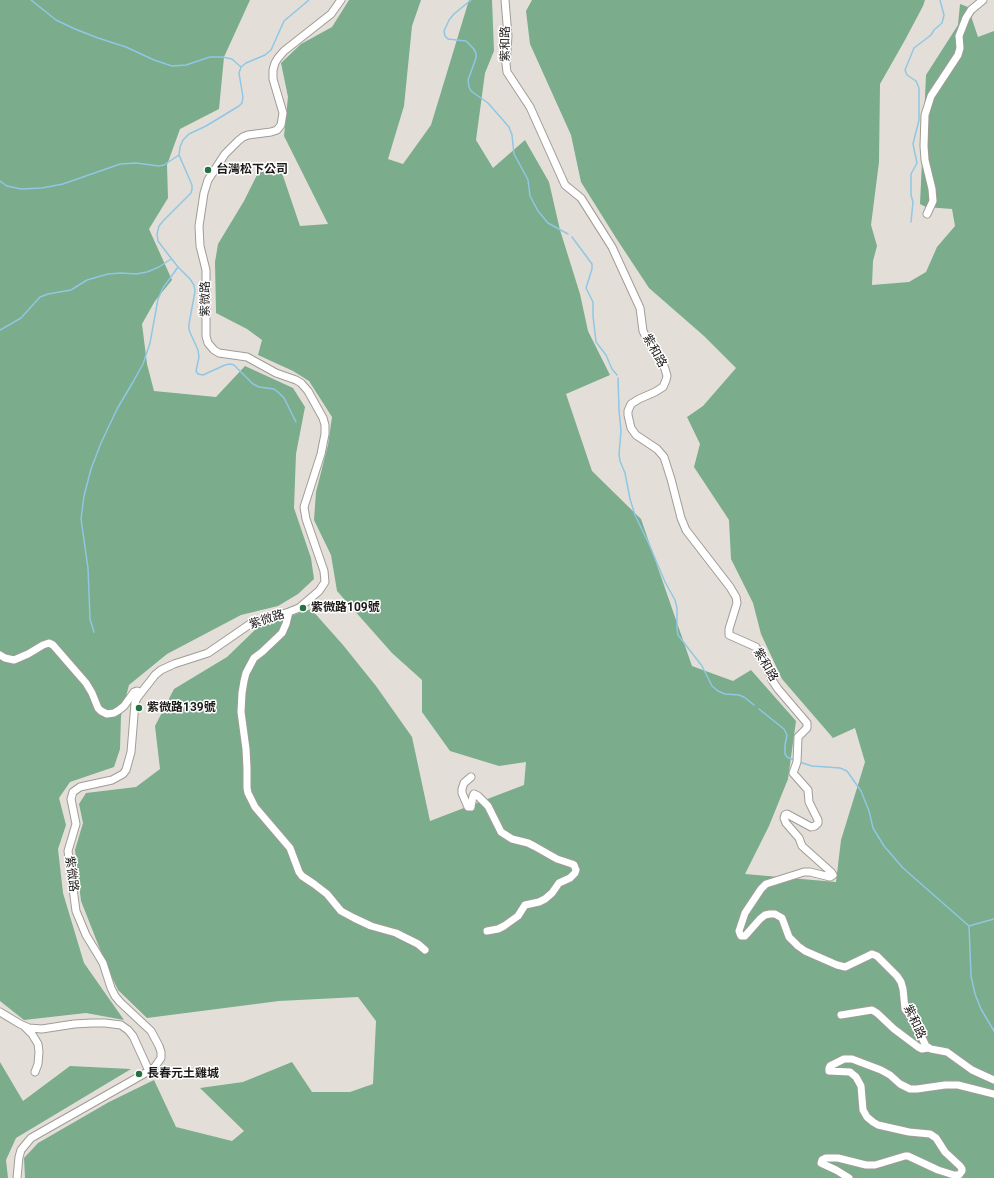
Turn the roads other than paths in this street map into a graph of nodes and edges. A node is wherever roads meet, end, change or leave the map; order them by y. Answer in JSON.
{"nodes":[{"id":1,"x":341,"y":0,"type":"edge"},
{"id":2,"x":506,"y":0,"type":"edge"},
{"id":3,"x":983,"y":0,"type":"edge"},
{"id":4,"x":928,"y":214,"type":"dead end"},
{"id":5,"x":289,"y":612,"type":"junction"},
{"id":6,"x":0,"y":655,"type":"edge"},
{"id":7,"x":141,"y":693,"type":"junction"},
{"id":8,"x":471,"y":778,"type":"dead end"},
{"id":9,"x":487,"y":931,"type":"dead end"},
{"id":10,"x":425,"y":950,"type":"dead end"},
{"id":11,"x":0,"y":1012,"type":"edge"},
{"id":12,"x":842,"y":1015,"type":"dead end"},
{"id":13,"x":24,"y":1026,"type":"junction"},
{"id":14,"x":928,"y":1048,"type":"junction"},
{"id":15,"x":149,"y":1071,"type":"junction"},
{"id":16,"x":34,"y":1072,"type":"dead end"},
{"id":17,"x":994,"y":1080,"type":"edge"},
{"id":18,"x":994,"y":1094,"type":"edge"},
{"id":19,"x":17,"y":1178,"type":"edge"},
{"id":20,"x":849,"y":1178,"type":"edge"}],
"edges":[{"from":1,"to":5,"type":"street","name":"紫微路"},
{"from":2,"to":14,"type":"street","name":"紫和路"},
{"from":3,"to":4,"type":"street"},
{"from":5,"to":7,"type":"street","name":"紫微路"},
{"from":5,"to":10,"type":"street"},
{"from":6,"to":7,"type":"street"},
{"from":7,"to":15,"type":"street","name":"紫微路"},
{"from":8,"to":9,"type":"street"},
{"from":11,"to":13,"type":"street"},
{"from":12,"to":14,"type":"street"},
{"from":13,"to":15,"type":"street"},
{"from":13,"to":16,"type":"street"},
{"from":14,"to":17,"type":"street","name":"紫和路"},
{"from":15,"to":19,"type":"street","name":"紫微路"},
{"from":18,"to":20,"type":"street"}]}
